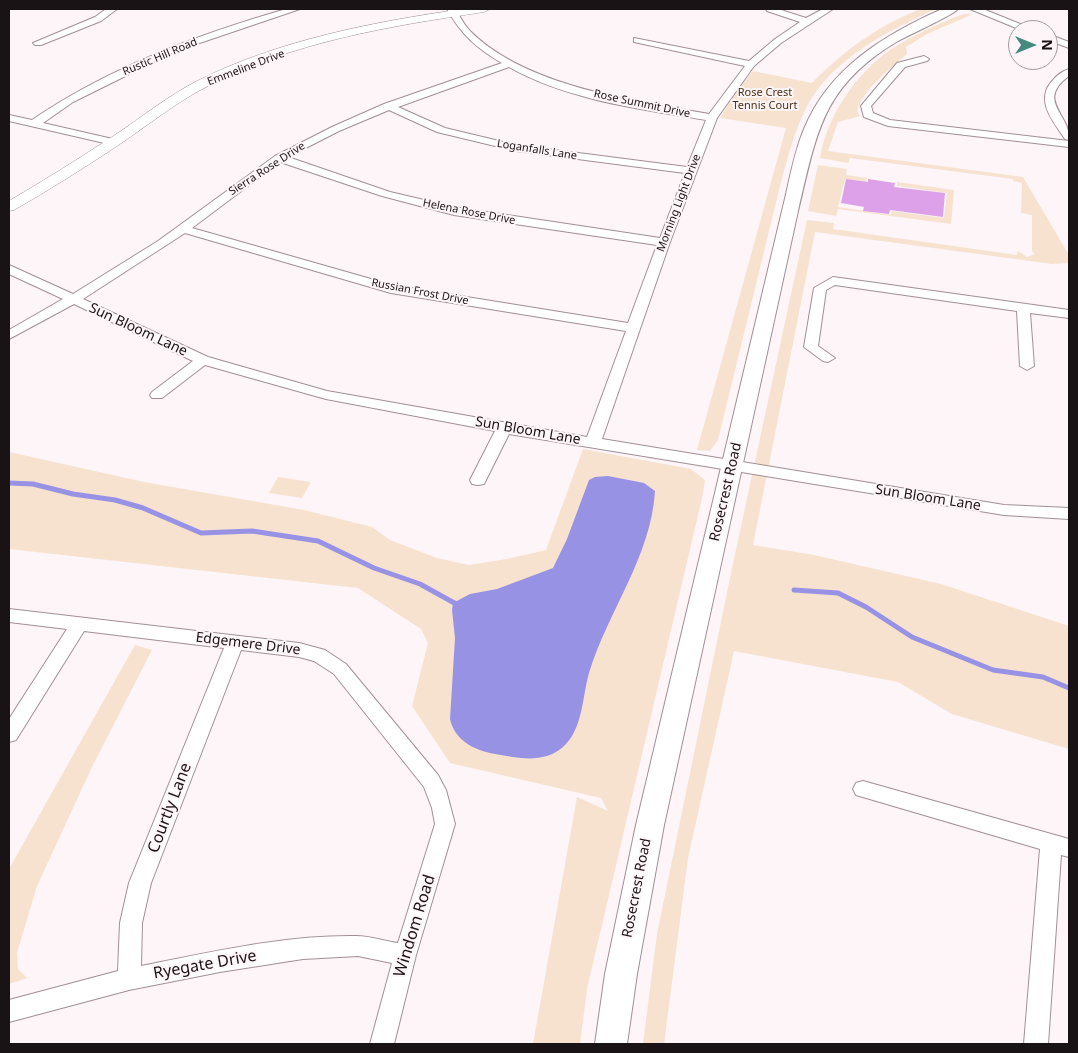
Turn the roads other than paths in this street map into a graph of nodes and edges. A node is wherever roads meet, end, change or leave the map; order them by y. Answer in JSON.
{"nodes":[{"id":1,"x":112,"y":9,"type":"edge"},
{"id":2,"x":295,"y":9,"type":"edge"},
{"id":3,"x":484,"y":9,"type":"edge"},
{"id":4,"x":770,"y":9,"type":"edge"},
{"id":5,"x":829,"y":9,"type":"edge"},
{"id":6,"x":952,"y":9,"type":"edge"},
{"id":7,"x":975,"y":9,"type":"edge"},
{"id":8,"x":452,"y":11,"type":"edge"},
{"id":9,"x":807,"y":20,"type":"junction"},
{"id":10,"x":1008,"y":22,"type":"edge"},
{"id":11,"x":637,"y":40,"type":"dead end"},
{"id":12,"x":38,"y":43,"type":"dead end"},
{"id":13,"x":924,"y":59,"type":"dead end"},
{"id":14,"x":507,"y":64,"type":"junction"},
{"id":15,"x":752,"y":64,"type":"junction"},
{"id":16,"x":1069,"y":72,"type":"edge"},
{"id":17,"x":388,"y":106,"type":"junction"},
{"id":18,"x":9,"y":118,"type":"edge"},
{"id":19,"x":712,"y":118,"type":"junction"},
{"id":20,"x":34,"y":124,"type":"junction"},
{"id":21,"x":1069,"y":137,"type":"edge"},
{"id":22,"x":113,"y":142,"type":"junction"},
{"id":23,"x":1069,"y":144,"type":"edge"},
{"id":24,"x":279,"y":158,"type":"junction"},
{"id":25,"x":692,"y":171,"type":"junction"},
{"id":26,"x":9,"y":207,"type":"edge"},
{"id":27,"x":183,"y":229,"type":"junction"},
{"id":28,"x":664,"y":242,"type":"junction"},
{"id":29,"x":9,"y":269,"type":"edge"},
{"id":30,"x":73,"y":300,"type":"junction"},
{"id":31,"x":1023,"y":307,"type":"junction"},
{"id":32,"x":1069,"y":314,"type":"edge"},
{"id":33,"x":633,"y":328,"type":"junction"},
{"id":34,"x":9,"y":335,"type":"edge"},
{"id":35,"x":828,"y":358,"type":"dead end"},
{"id":36,"x":203,"y":360,"type":"junction"},
{"id":37,"x":1027,"y":366,"type":"dead end"},
{"id":38,"x":157,"y":395,"type":"dead end"},
{"id":39,"x":504,"y":428,"type":"junction"},
{"id":40,"x":593,"y":442,"type":"junction"},
{"id":41,"x":732,"y":466,"type":"junction"},
{"id":42,"x":478,"y":480,"type":"dead end"},
{"id":43,"x":1069,"y":514,"type":"edge"},
{"id":44,"x":9,"y":616,"type":"edge"},
{"id":45,"x":80,"y":624,"type":"junction"},
{"id":46,"x":235,"y":642,"type":"junction"},
{"id":47,"x":9,"y":734,"type":"edge"},
{"id":48,"x":863,"y":789,"type":"dead end"},
{"id":49,"x":442,"y":808,"type":"joint"},
{"id":50,"x":1060,"y":845,"type":"edge"},
{"id":51,"x":405,"y":955,"type":"junction"},
{"id":52,"x":129,"y":979,"type":"junction"},
{"id":53,"x":9,"y":1011,"type":"edge"},
{"id":54,"x":382,"y":1044,"type":"edge"},
{"id":55,"x":611,"y":1044,"type":"edge"},
{"id":56,"x":1036,"y":1044,"type":"edge"}],
"edges":[{"from":1,"to":12,"type":"street"},
{"from":2,"to":20,"type":"street","name":"Rustic Hill Road"},
{"from":3,"to":8,"type":"street","name":"Emmeline Drive"},
{"from":4,"to":9,"type":"street"},
{"from":5,"to":9,"type":"street","name":"Morning Light Drive"},
{"from":6,"to":41,"type":"main road","name":"Rosecrest Road"},
{"from":7,"to":10,"type":"street"},
{"from":8,"to":14,"type":"street","name":"Rose Summit Drive"},
{"from":8,"to":22,"type":"street","name":"Emmeline Drive"},
{"from":9,"to":15,"type":"street","name":"Morning Light Drive"},
{"from":11,"to":15,"type":"street"},
{"from":13,"to":23,"type":"street"},
{"from":14,"to":17,"type":"street","name":"Sierra Rose Drive"},
{"from":14,"to":19,"type":"street","name":"Rose Summit Drive"},
{"from":15,"to":19,"type":"street","name":"Morning Light Drive"},
{"from":16,"to":21,"type":"street"},
{"from":17,"to":24,"type":"street","name":"Sierra Rose Drive"},
{"from":17,"to":25,"type":"street","name":"Loganfalls Lane"},
{"from":18,"to":20,"type":"street"},
{"from":19,"to":25,"type":"street","name":"Morning Light Drive"},
{"from":20,"to":22,"type":"street"},
{"from":22,"to":26,"type":"street","name":"Emmeline Drive"},
{"from":24,"to":27,"type":"street","name":"Sierra Rose Drive"},
{"from":24,"to":28,"type":"street","name":"Helena Rose Drive"},
{"from":25,"to":28,"type":"street","name":"Morning Light Drive"},
{"from":27,"to":30,"type":"street","name":"Sierra Rose Drive"},
{"from":27,"to":33,"type":"street","name":"Russian Frost Drive"},
{"from":28,"to":33,"type":"street","name":"Morning Light Drive"},
{"from":29,"to":30,"type":"street","name":"Sun Bloom Lane"},
{"from":30,"to":34,"type":"street","name":"Sierra Rose Drive"},
{"from":30,"to":36,"type":"street","name":"Sun Bloom Lane"},
{"from":31,"to":32,"type":"street"},
{"from":31,"to":35,"type":"street"},
{"from":31,"to":37,"type":"street"},
{"from":33,"to":40,"type":"street","name":"Morning Light Drive"},
{"from":36,"to":38,"type":"street"},
{"from":36,"to":39,"type":"street","name":"Sun Bloom Lane"},
{"from":39,"to":40,"type":"street","name":"Sun Bloom Lane"},
{"from":39,"to":42,"type":"street"},
{"from":40,"to":41,"type":"street","name":"Sun Bloom Lane"},
{"from":41,"to":43,"type":"street","name":"Sun Bloom Lane"},
{"from":41,"to":55,"type":"main road","name":"Rosecrest Road"},
{"from":44,"to":45,"type":"street","name":"Edgemere Drive"},
{"from":45,"to":46,"type":"street","name":"Edgemere Drive"},
{"from":45,"to":47,"type":"street"},
{"from":46,"to":49,"type":"street","name":"Edgemere Drive"},
{"from":46,"to":52,"type":"street","name":"Courtly Lane"},
{"from":48,"to":50,"type":"street"},
{"from":49,"to":51,"type":"street","name":"Windom Road"},
{"from":50,"to":56,"type":"street"},
{"from":51,"to":52,"type":"street","name":"Ryegate Drive"},
{"from":51,"to":54,"type":"street","name":"Windom Road"},
{"from":52,"to":53,"type":"street","name":"Ryegate Drive"}]}
